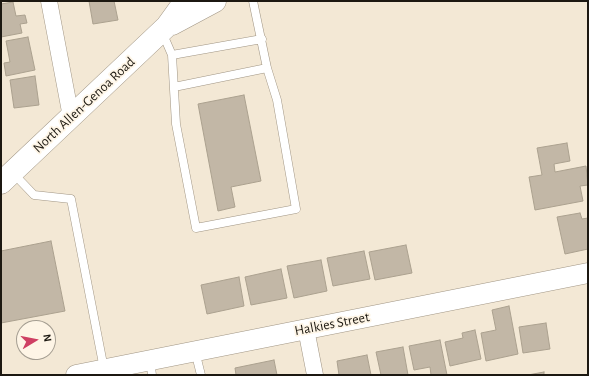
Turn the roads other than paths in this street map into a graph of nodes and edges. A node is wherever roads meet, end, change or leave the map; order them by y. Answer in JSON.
{"nodes":[{"id":1,"x":49,"y":1,"type":"edge"},
{"id":2,"x":185,"y":1,"type":"edge"},
{"id":3,"x":215,"y":1,"type":"edge"},
{"id":4,"x":253,"y":1,"type":"edge"},
{"id":5,"x":164,"y":29,"type":"junction"},
{"id":6,"x":262,"y":39,"type":"junction"},
{"id":7,"x":172,"y":55,"type":"junction"},
{"id":8,"x":267,"y":68,"type":"junction"},
{"id":9,"x":174,"y":87,"type":"junction"},
{"id":10,"x":71,"y":117,"type":"junction"},
{"id":11,"x":7,"y":178,"type":"edge"},
{"id":12,"x":588,"y":273,"type":"edge"},
{"id":13,"x":306,"y":329,"type":"junction"},
{"id":14,"x":195,"y":351,"type":"junction"},
{"id":15,"x":151,"y":368,"type":"edge"},
{"id":16,"x":104,"y":369,"type":"junction"},
{"id":17,"x":76,"y":375,"type":"edge"},
{"id":18,"x":201,"y":375,"type":"edge"},
{"id":19,"x":315,"y":375,"type":"edge"}],
"edges":[{"from":1,"to":10,"type":"street"},
{"from":2,"to":5,"type":"main road","name":"North Allen-Genoa Road"},
{"from":3,"to":5,"type":"main road","name":"North Allen-Genoa Road"},
{"from":4,"to":6,"type":"lane"},
{"from":5,"to":7,"type":"lane"},
{"from":5,"to":10,"type":"main road","name":"North Allen-Genoa Road"},
{"from":6,"to":7,"type":"lane"},
{"from":6,"to":8,"type":"lane"},
{"from":7,"to":9,"type":"lane"},
{"from":8,"to":9,"type":"lane"},
{"from":8,"to":9,"type":"lane"},
{"from":10,"to":11,"type":"main road","name":"North Allen-Genoa Road"},
{"from":11,"to":16,"type":"lane"},
{"from":12,"to":13,"type":"street","name":"Halkies Street"},
{"from":13,"to":14,"type":"street","name":"Halkies Street"},
{"from":13,"to":19,"type":"street"},
{"from":14,"to":15,"type":"street","name":"Halkies Street"},
{"from":14,"to":18,"type":"lane"},
{"from":15,"to":16,"type":"street","name":"Halkies Street"},
{"from":16,"to":17,"type":"street","name":"Halkies Street"}]}
